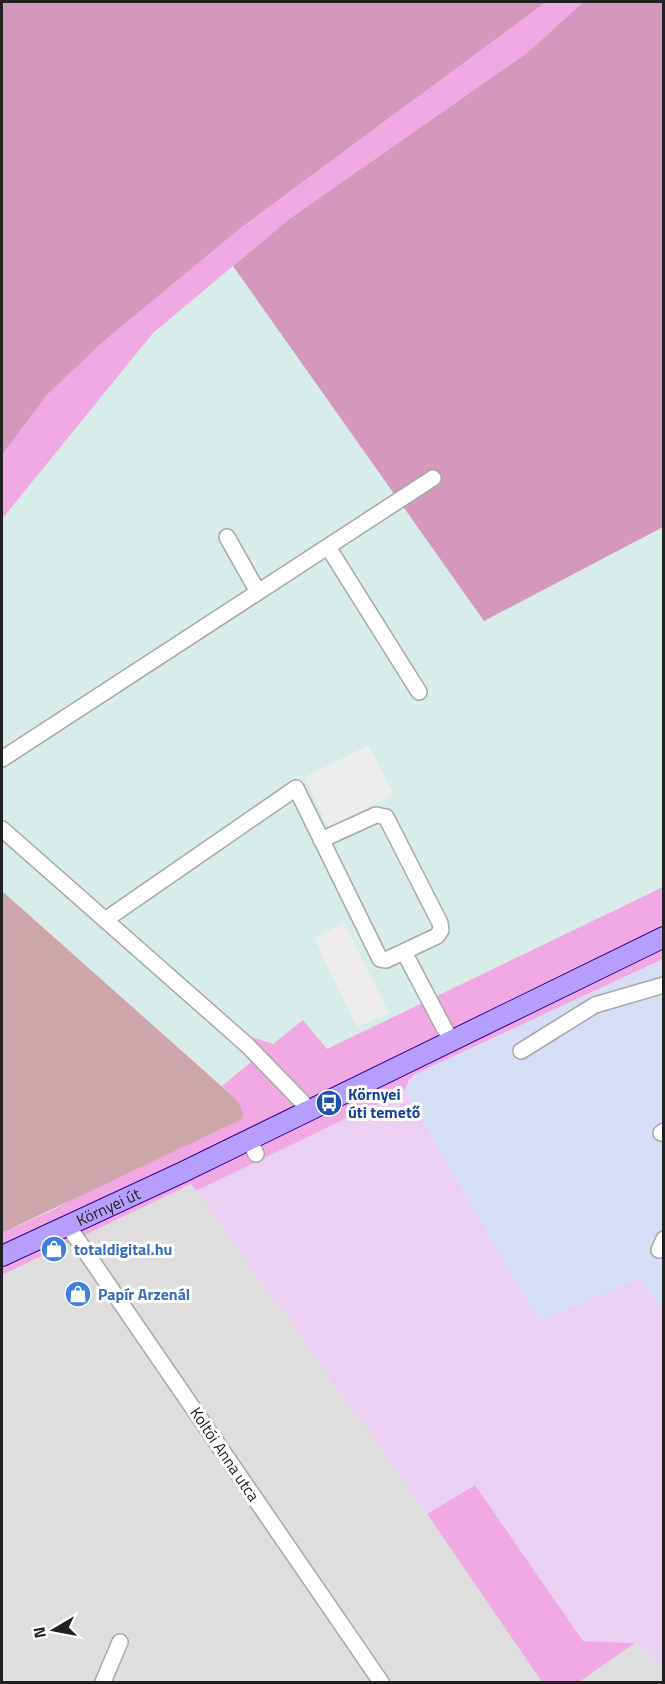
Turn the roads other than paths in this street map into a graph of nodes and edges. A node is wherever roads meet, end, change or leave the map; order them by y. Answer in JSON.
{"nodes":[{"id":1,"x":433,"y":478,"type":"dead end"},
{"id":2,"x":227,"y":537,"type":"dead end"},
{"id":3,"x":328,"y":547,"type":"junction"},
{"id":4,"x":258,"y":592,"type":"junction"},
{"id":5,"x":419,"y":692,"type":"dead end"},
{"id":6,"x":2,"y":759,"type":"edge"},
{"id":7,"x":2,"y":829,"type":"edge"},
{"id":8,"x":321,"y":840,"type":"junction"},
{"id":9,"x":105,"y":920,"type":"junction"},
{"id":10,"x":663,"y":938,"type":"edge"},
{"id":11,"x":404,"y":952,"type":"junction"},
{"id":12,"x":663,"y":985,"type":"edge"},
{"id":13,"x":451,"y":1041,"type":"junction"},
{"id":14,"x":521,"y":1051,"type":"dead end"},
{"id":15,"x":310,"y":1110,"type":"junction"},
{"id":16,"x":68,"y":1226,"type":"junction"},
{"id":17,"x":2,"y":1256,"type":"edge"},
{"id":18,"x":120,"y":1642,"type":"dead end"},
{"id":19,"x":103,"y":1683,"type":"edge"},
{"id":20,"x":381,"y":1683,"type":"edge"}],
"edges":[{"from":1,"to":3,"type":"street"},
{"from":2,"to":4,"type":"street"},
{"from":3,"to":4,"type":"street"},
{"from":3,"to":5,"type":"street"},
{"from":4,"to":6,"type":"street"},
{"from":7,"to":9,"type":"street"},
{"from":8,"to":9,"type":"street"},
{"from":8,"to":11,"type":"street"},
{"from":8,"to":11,"type":"street"},
{"from":9,"to":15,"type":"street"},
{"from":10,"to":13,"type":"main road","name":"Környei út"},
{"from":11,"to":13,"type":"street"},
{"from":12,"to":14,"type":"street"},
{"from":13,"to":15,"type":"main road","name":"Környei út"},
{"from":15,"to":16,"type":"main road","name":"Környei út"},
{"from":16,"to":17,"type":"main road","name":"Környei út"},
{"from":16,"to":20,"type":"street","name":"Koltói Anna utca"},
{"from":18,"to":19,"type":"street"}]}
